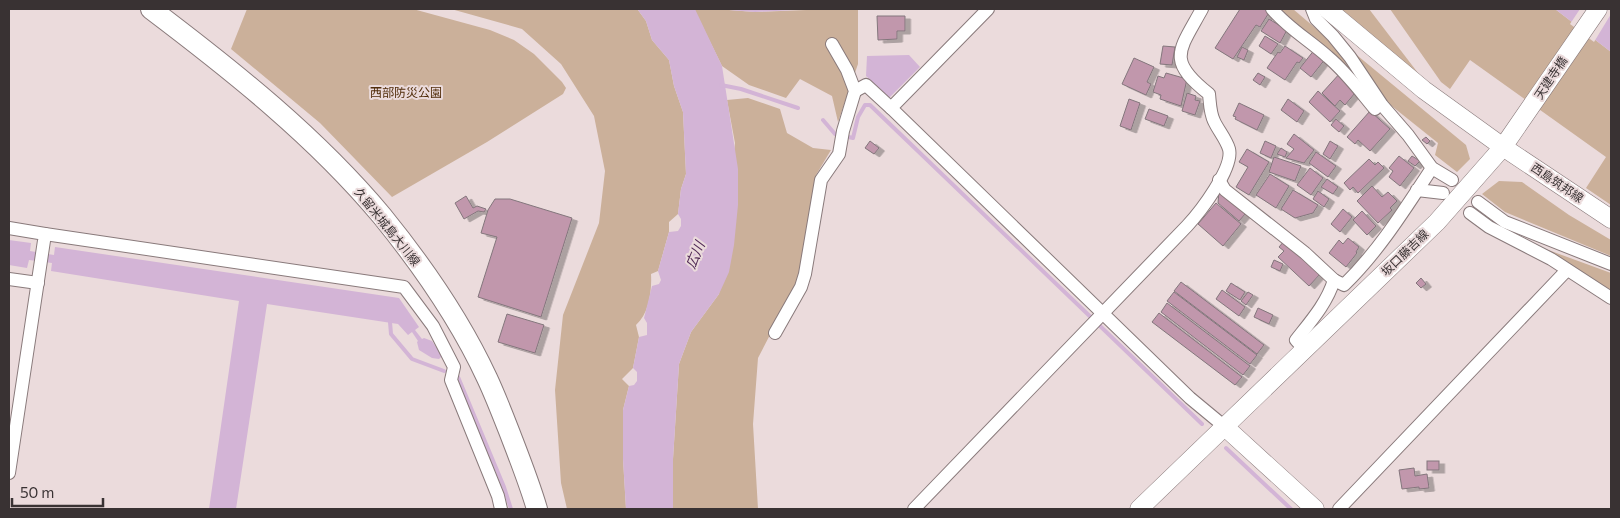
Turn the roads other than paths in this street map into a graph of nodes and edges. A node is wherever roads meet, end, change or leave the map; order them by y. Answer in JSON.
{"nodes":[{"id":1,"x":151,"y":9,"type":"edge"},
{"id":2,"x":988,"y":9,"type":"edge"},
{"id":3,"x":1202,"y":9,"type":"edge"},
{"id":4,"x":1272,"y":9,"type":"edge"},
{"id":5,"x":1312,"y":9,"type":"edge"},
{"id":6,"x":1327,"y":9,"type":"edge"},
{"id":7,"x":1598,"y":9,"type":"edge"},
{"id":8,"x":832,"y":44,"type":"dead end"},
{"id":9,"x":855,"y":91,"type":"junction"},
{"id":10,"x":891,"y":108,"type":"junction"},
{"id":11,"x":1503,"y":147,"type":"junction"},
{"id":12,"x":1420,"y":153,"type":"junction"},
{"id":13,"x":1432,"y":168,"type":"junction"},
{"id":14,"x":1219,"y":180,"type":"junction"},
{"id":15,"x":1452,"y":180,"type":"dead end"},
{"id":16,"x":1417,"y":190,"type":"junction"},
{"id":17,"x":1443,"y":193,"type":"dead end"},
{"id":18,"x":1478,"y":202,"type":"dead end"},
{"id":19,"x":1470,"y":213,"type":"dead end"},
{"id":20,"x":1611,"y":219,"type":"edge"},
{"id":21,"x":9,"y":228,"type":"edge"},
{"id":22,"x":45,"y":234,"type":"junction"},
{"id":23,"x":1611,"y":264,"type":"edge"},
{"id":24,"x":1567,"y":270,"type":"junction"},
{"id":25,"x":9,"y":279,"type":"edge"},
{"id":26,"x":1334,"y":280,"type":"junction"},
{"id":27,"x":38,"y":283,"type":"junction"},
{"id":28,"x":1611,"y":298,"type":"edge"},
{"id":29,"x":1102,"y":315,"type":"junction"},
{"id":30,"x":775,"y":333,"type":"dead end"},
{"id":31,"x":1304,"y":350,"type":"junction"},
{"id":32,"x":1225,"y":427,"type":"junction"},
{"id":33,"x":9,"y":473,"type":"edge"},
{"id":34,"x":501,"y":509,"type":"edge"},
{"id":35,"x":537,"y":509,"type":"edge"},
{"id":36,"x":914,"y":509,"type":"edge"},
{"id":37,"x":1139,"y":509,"type":"edge"},
{"id":38,"x":1315,"y":509,"type":"edge"},
{"id":39,"x":1339,"y":509,"type":"edge"}],
"edges":[{"from":1,"to":35,"type":"main road","name":"久留米城島大川線"},
{"from":2,"to":10,"type":"street"},
{"from":3,"to":14,"type":"street"},
{"from":4,"to":12,"type":"street"},
{"from":5,"to":12,"type":"street"},
{"from":6,"to":11,"type":"main road"},
{"from":7,"to":11,"type":"main road","name":"天建寺橋"},
{"from":8,"to":9,"type":"street"},
{"from":9,"to":10,"type":"street"},
{"from":9,"to":30,"type":"street"},
{"from":10,"to":29,"type":"street"},
{"from":11,"to":20,"type":"main road","name":"西島筑邦線"},
{"from":11,"to":31,"type":"main road","name":"坂口藤吉線"},
{"from":12,"to":13,"type":"street"},
{"from":13,"to":15,"type":"street"},
{"from":13,"to":16,"type":"street"},
{"from":14,"to":26,"type":"street"},
{"from":14,"to":29,"type":"street"},
{"from":16,"to":17,"type":"street"},
{"from":16,"to":26,"type":"street"},
{"from":18,"to":23,"type":"street"},
{"from":19,"to":24,"type":"street"},
{"from":21,"to":22,"type":"street"},
{"from":22,"to":27,"type":"street"},
{"from":22,"to":34,"type":"street"},
{"from":24,"to":28,"type":"street"},
{"from":24,"to":39,"type":"street"},
{"from":25,"to":27,"type":"street"},
{"from":26,"to":31,"type":"street"},
{"from":27,"to":33,"type":"street"},
{"from":29,"to":32,"type":"street"},
{"from":29,"to":36,"type":"street"},
{"from":31,"to":32,"type":"main road","name":"坂口藤吉線"},
{"from":32,"to":37,"type":"main road","name":"坂口藤吉線"},
{"from":32,"to":38,"type":"main road"}]}
